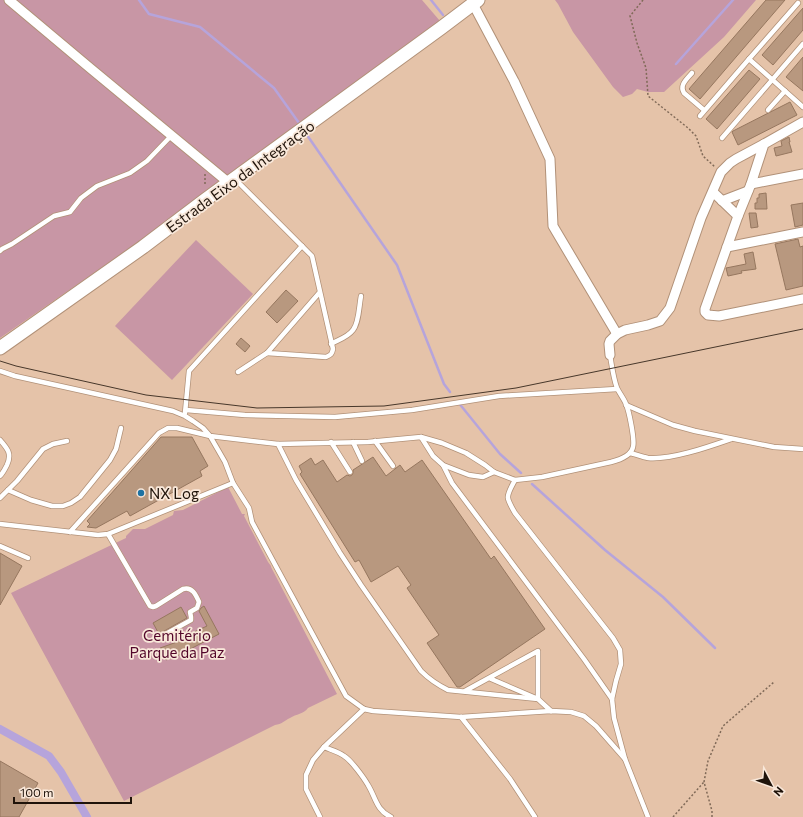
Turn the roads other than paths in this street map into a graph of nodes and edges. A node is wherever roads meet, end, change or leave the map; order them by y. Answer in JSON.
{"nodes":[{"id":1,"x":9,"y":0,"type":"edge"},
{"id":2,"x":476,"y":2,"type":"edge"},
{"id":3,"x":798,"y":3,"type":"dead end"},
{"id":4,"x":803,"y":44,"type":"edge"},
{"id":5,"x":749,"y":59,"type":"junction"},
{"id":6,"x":692,"y":73,"type":"dead end"},
{"id":7,"x":772,"y":80,"type":"junction"},
{"id":8,"x":785,"y":91,"type":"junction"},
{"id":9,"x":803,"y":107,"type":"edge"},
{"id":10,"x":704,"y":110,"type":"junction"},
{"id":11,"x":768,"y":110,"type":"dead end"},
{"id":12,"x":700,"y":116,"type":"dead end"},
{"id":13,"x":803,"y":122,"type":"edge"},
{"id":14,"x":172,"y":136,"type":"junction"},
{"id":15,"x":722,"y":138,"type":"dead end"},
{"id":16,"x":764,"y":144,"type":"junction"},
{"id":17,"x":803,"y":174,"type":"edge"},
{"id":18,"x":232,"y":181,"type":"junction"},
{"id":19,"x":750,"y":187,"type":"junction"},
{"id":20,"x":713,"y":192,"type":"junction"},
{"id":21,"x":722,"y":201,"type":"junction"},
{"id":22,"x":738,"y":216,"type":"junction"},
{"id":23,"x":803,"y":232,"type":"edge"},
{"id":24,"x":302,"y":246,"type":"junction"},
{"id":25,"x":727,"y":247,"type":"junction"},
{"id":26,"x":0,"y":251,"type":"edge"},
{"id":27,"x":320,"y":292,"type":"junction"},
{"id":28,"x":361,"y":296,"type":"dead end"},
{"id":29,"x":803,"y":299,"type":"edge"},
{"id":30,"x":617,"y":334,"type":"junction"},
{"id":31,"x":332,"y":344,"type":"junction"},
{"id":32,"x":1,"y":347,"type":"edge"},
{"id":33,"x":267,"y":354,"type":"junction"},
{"id":34,"x":610,"y":355,"type":"joint"},
{"id":35,"x":0,"y":371,"type":"edge"},
{"id":36,"x":238,"y":372,"type":"dead end"},
{"id":37,"x":617,"y":389,"type":"junction"},
{"id":38,"x":626,"y":405,"type":"junction"},
{"id":39,"x":186,"y":410,"type":"junction"},
{"id":40,"x":185,"y":416,"type":"junction"},
{"id":41,"x":121,"y":428,"type":"dead end"},
{"id":42,"x":210,"y":436,"type":"junction"},
{"id":43,"x":421,"y":437,"type":"junction"},
{"id":44,"x":732,"y":438,"type":"junction"},
{"id":45,"x":0,"y":440,"type":"edge"},
{"id":46,"x":67,"y":441,"type":"dead end"},
{"id":47,"x":376,"y":441,"type":"junction"},
{"id":48,"x":331,"y":442,"type":"junction"},
{"id":49,"x":354,"y":442,"type":"junction"},
{"id":50,"x":278,"y":444,"type":"junction"},
{"id":51,"x":803,"y":449,"type":"edge"},
{"id":52,"x":630,"y":453,"type":"junction"},
{"id":53,"x":362,"y":462,"type":"dead end"},
{"id":54,"x":443,"y":465,"type":"junction"},
{"id":55,"x":393,"y":466,"type":"dead end"},
{"id":56,"x":350,"y":472,"type":"dead end"},
{"id":57,"x":494,"y":472,"type":"junction"},
{"id":58,"x":0,"y":476,"type":"edge"},
{"id":59,"x":515,"y":480,"type":"junction"},
{"id":60,"x":233,"y":483,"type":"junction"},
{"id":61,"x":8,"y":490,"type":"junction"},
{"id":62,"x":0,"y":498,"type":"edge"},
{"id":63,"x":0,"y":524,"type":"edge"},
{"id":64,"x":70,"y":532,"type":"junction"},
{"id":65,"x":108,"y":534,"type":"junction"},
{"id":66,"x":0,"y":546,"type":"edge"},
{"id":67,"x":28,"y":558,"type":"dead end"},
{"id":68,"x":162,"y":636,"type":"dead end"},
{"id":69,"x":488,"y":678,"type":"junction"},
{"id":70,"x":465,"y":691,"type":"junction"},
{"id":71,"x":612,"y":698,"type":"junction"},
{"id":72,"x":538,"y":699,"type":"junction"},
{"id":73,"x":364,"y":709,"type":"junction"},
{"id":74,"x":551,"y":711,"type":"junction"},
{"id":75,"x":461,"y":717,"type":"junction"},
{"id":76,"x":324,"y":747,"type":"junction"},
{"id":77,"x":625,"y":760,"type":"junction"},
{"id":78,"x":320,"y":817,"type":"edge"},
{"id":79,"x":391,"y":817,"type":"edge"},
{"id":80,"x":535,"y":817,"type":"edge"},
{"id":81,"x":648,"y":817,"type":"edge"}],
"edges":[{"from":1,"to":14,"type":"street"},
{"from":2,"to":18,"type":"main road","name":"Estrada Eixo da Integração"},
{"from":2,"to":30,"type":"street"},
{"from":3,"to":5,"type":"lane"},
{"from":4,"to":7,"type":"lane"},
{"from":5,"to":7,"type":"lane"},
{"from":5,"to":10,"type":"lane"},
{"from":6,"to":10,"type":"lane"},
{"from":7,"to":8,"type":"lane"},
{"from":7,"to":15,"type":"lane"},
{"from":8,"to":9,"type":"lane"},
{"from":8,"to":11,"type":"lane"},
{"from":10,"to":12,"type":"lane"},
{"from":13,"to":16,"type":"street"},
{"from":14,"to":18,"type":"street"},
{"from":14,"to":26,"type":"lane"},
{"from":16,"to":19,"type":"street"},
{"from":16,"to":20,"type":"street"},
{"from":17,"to":19,"type":"street"},
{"from":18,"to":24,"type":"lane"},
{"from":18,"to":32,"type":"main road","name":"Estrada Eixo da Integração"},
{"from":19,"to":21,"type":"street"},
{"from":19,"to":22,"type":"street"},
{"from":20,"to":21,"type":"street"},
{"from":20,"to":30,"type":"street"},
{"from":21,"to":22,"type":"street"},
{"from":22,"to":25,"type":"street"},
{"from":23,"to":25,"type":"street"},
{"from":24,"to":27,"type":"lane"},
{"from":24,"to":39,"type":"lane"},
{"from":25,"to":29,"type":"street"},
{"from":27,"to":31,"type":"lane"},
{"from":27,"to":33,"type":"lane"},
{"from":28,"to":31,"type":"lane"},
{"from":30,"to":34,"type":"street"},
{"from":31,"to":33,"type":"lane"},
{"from":33,"to":36,"type":"lane"},
{"from":34,"to":37,"type":"lane"},
{"from":35,"to":40,"type":"lane"},
{"from":37,"to":38,"type":"lane"},
{"from":37,"to":39,"type":"lane"},
{"from":38,"to":44,"type":"lane"},
{"from":38,"to":52,"type":"lane"},
{"from":39,"to":40,"type":"lane"},
{"from":40,"to":42,"type":"lane"},
{"from":41,"to":61,"type":"lane"},
{"from":42,"to":50,"type":"lane"},
{"from":42,"to":60,"type":"lane"},
{"from":42,"to":64,"type":"lane"},
{"from":43,"to":47,"type":"lane"},
{"from":43,"to":54,"type":"lane"},
{"from":43,"to":57,"type":"lane"},
{"from":44,"to":51,"type":"lane"},
{"from":44,"to":52,"type":"lane"},
{"from":45,"to":58,"type":"lane"},
{"from":46,"to":61,"type":"lane"},
{"from":47,"to":49,"type":"lane"},
{"from":47,"to":55,"type":"lane"},
{"from":48,"to":49,"type":"lane"},
{"from":48,"to":50,"type":"lane"},
{"from":48,"to":56,"type":"lane"},
{"from":49,"to":53,"type":"lane"},
{"from":50,"to":70,"type":"lane"},
{"from":52,"to":59,"type":"lane"},
{"from":54,"to":57,"type":"lane"},
{"from":54,"to":71,"type":"lane"},
{"from":57,"to":59,"type":"lane"},
{"from":59,"to":71,"type":"lane"},
{"from":60,"to":65,"type":"lane"},
{"from":60,"to":73,"type":"lane"},
{"from":61,"to":62,"type":"lane"},
{"from":63,"to":64,"type":"lane"},
{"from":64,"to":65,"type":"lane"},
{"from":65,"to":68,"type":"lane"},
{"from":66,"to":67,"type":"lane"},
{"from":69,"to":70,"type":"lane"},
{"from":69,"to":72,"type":"lane"},
{"from":69,"to":72,"type":"lane"},
{"from":70,"to":72,"type":"lane"},
{"from":71,"to":77,"type":"lane"},
{"from":72,"to":74,"type":"lane"},
{"from":73,"to":75,"type":"lane"},
{"from":73,"to":76,"type":"lane"},
{"from":74,"to":75,"type":"lane"},
{"from":74,"to":77,"type":"lane"},
{"from":75,"to":80,"type":"lane"},
{"from":76,"to":78,"type":"lane"},
{"from":76,"to":79,"type":"lane"},
{"from":77,"to":81,"type":"lane"}]}
